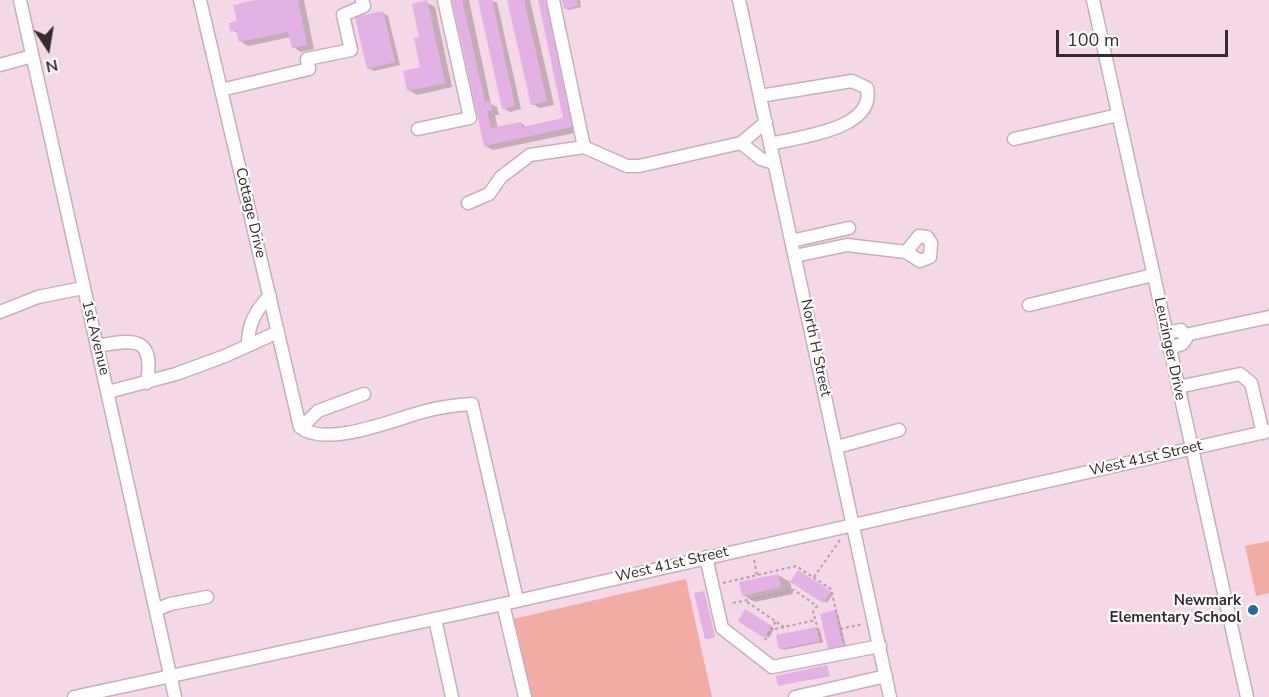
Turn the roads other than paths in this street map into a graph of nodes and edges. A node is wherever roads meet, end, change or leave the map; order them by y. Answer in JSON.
{"nodes":[{"id":1,"x":20,"y":0,"type":"edge"},
{"id":2,"x":200,"y":0,"type":"edge"},
{"id":3,"x":362,"y":0,"type":"edge"},
{"id":4,"x":444,"y":0,"type":"edge"},
{"id":5,"x":553,"y":0,"type":"edge"},
{"id":6,"x":739,"y":0,"type":"edge"},
{"id":7,"x":1092,"y":0,"type":"edge"},
{"id":8,"x":32,"y":56,"type":"junction"},
{"id":9,"x":0,"y":65,"type":"edge"},
{"id":10,"x":221,"y":90,"type":"junction"},
{"id":11,"x":760,"y":96,"type":"junction"},
{"id":12,"x":1118,"y":115,"type":"junction"},
{"id":13,"x":766,"y":122,"type":"junction"},
{"id":14,"x":418,"y":129,"type":"dead end"},
{"id":15,"x":1014,"y":139,"type":"dead end"},
{"id":16,"x":741,"y":143,"type":"junction"},
{"id":17,"x":770,"y":144,"type":"junction"},
{"id":18,"x":584,"y":147,"type":"junction"},
{"id":19,"x":774,"y":163,"type":"junction"},
{"id":20,"x":468,"y":203,"type":"dead end"},
{"id":21,"x":849,"y":228,"type":"dead end"},
{"id":22,"x":791,"y":241,"type":"junction"},
{"id":23,"x":906,"y":252,"type":"dead end"},
{"id":24,"x":795,"y":256,"type":"junction"},
{"id":25,"x":1153,"y":274,"type":"junction"},
{"id":26,"x":83,"y":288,"type":"junction"},
{"id":27,"x":270,"y":296,"type":"junction"},
{"id":28,"x":1029,"y":305,"type":"dead end"},
{"id":29,"x":0,"y":312,"type":"edge"},
{"id":30,"x":1269,"y":317,"type":"edge"},
{"id":31,"x":278,"y":332,"type":"junction"},
{"id":32,"x":1166,"y":333,"type":"junction"},
{"id":33,"x":1185,"y":335,"type":"junction"},
{"id":34,"x":248,"y":344,"type":"junction"},
{"id":35,"x":98,"y":346,"type":"junction"},
{"id":36,"x":1169,"y":348,"type":"junction"},
{"id":37,"x":147,"y":383,"type":"junction"},
{"id":38,"x":1178,"y":387,"type":"junction"},
{"id":39,"x":108,"y":392,"type":"junction"},
{"id":40,"x":364,"y":394,"type":"dead end"},
{"id":41,"x":300,"y":425,"type":"junction"},
{"id":42,"x":899,"y":430,"type":"dead end"},
{"id":43,"x":1266,"y":432,"type":"edge"},
{"id":44,"x":837,"y":447,"type":"junction"},
{"id":45,"x":1191,"y":448,"type":"junction"},
{"id":46,"x":854,"y":524,"type":"junction"},
{"id":47,"x":706,"y":557,"type":"junction"},
{"id":48,"x":207,"y":597,"type":"dead end"},
{"id":49,"x":517,"y":600,"type":"junction"},
{"id":50,"x":503,"y":604,"type":"junction"},
{"id":51,"x":156,"y":610,"type":"junction"},
{"id":52,"x":435,"y":619,"type":"junction"},
{"id":53,"x":880,"y":646,"type":"junction"},
{"id":54,"x":171,"y":675,"type":"junction"},
{"id":55,"x":886,"y":676,"type":"junction"},
{"id":56,"x":74,"y":697,"type":"edge"},
{"id":57,"x":175,"y":697,"type":"edge"},
{"id":58,"x":452,"y":697,"type":"edge"},
{"id":59,"x":525,"y":697,"type":"edge"},
{"id":60,"x":795,"y":697,"type":"edge"},
{"id":61,"x":891,"y":697,"type":"edge"},
{"id":62,"x":1247,"y":697,"type":"edge"}],
"edges":[{"from":1,"to":8,"type":"street","name":"1st Avenue"},
{"from":2,"to":10,"type":"street","name":"Cottage Drive"},
{"from":3,"to":10,"type":"street"},
{"from":4,"to":14,"type":"street"},
{"from":5,"to":18,"type":"street"},
{"from":6,"to":11,"type":"street","name":"North H Street"},
{"from":7,"to":12,"type":"street","name":"Leuzinger Drive"},
{"from":8,"to":9,"type":"street"},
{"from":8,"to":26,"type":"street","name":"1st Avenue"},
{"from":10,"to":27,"type":"street","name":"Cottage Drive"},
{"from":11,"to":13,"type":"street","name":"North H Street"},
{"from":11,"to":17,"type":"street"},
{"from":12,"to":15,"type":"street"},
{"from":12,"to":25,"type":"street","name":"Leuzinger Drive"},
{"from":13,"to":16,"type":"street"},
{"from":13,"to":17,"type":"street","name":"North H Street"},
{"from":16,"to":18,"type":"street"},
{"from":16,"to":19,"type":"street"},
{"from":17,"to":19,"type":"street","name":"North H Street"},
{"from":18,"to":20,"type":"street"},
{"from":19,"to":22,"type":"street","name":"North H Street"},
{"from":21,"to":22,"type":"street"},
{"from":22,"to":24,"type":"street","name":"North H Street"},
{"from":23,"to":24,"type":"street"},
{"from":24,"to":44,"type":"street","name":"North H Street"},
{"from":25,"to":28,"type":"street"},
{"from":25,"to":32,"type":"street","name":"Leuzinger Drive"},
{"from":26,"to":29,"type":"street"},
{"from":26,"to":35,"type":"street","name":"1st Avenue"},
{"from":27,"to":31,"type":"street","name":"Cottage Drive"},
{"from":27,"to":34,"type":"street"},
{"from":30,"to":33,"type":"street"},
{"from":31,"to":34,"type":"street"},
{"from":31,"to":41,"type":"street","name":"Cottage Drive"},
{"from":32,"to":33,"type":"street"},
{"from":32,"to":36,"type":"street","name":"Leuzinger Drive"},
{"from":33,"to":36,"type":"street"},
{"from":34,"to":37,"type":"street"},
{"from":35,"to":37,"type":"street"},
{"from":35,"to":39,"type":"street","name":"1st Avenue"},
{"from":36,"to":38,"type":"street","name":"Leuzinger Drive"},
{"from":37,"to":39,"type":"street"},
{"from":38,"to":43,"type":"street"},
{"from":38,"to":45,"type":"street","name":"Leuzinger Drive"},
{"from":39,"to":51,"type":"street","name":"1st Avenue"},
{"from":40,"to":41,"type":"street"},
{"from":41,"to":49,"type":"street"},
{"from":42,"to":44,"type":"street"},
{"from":43,"to":45,"type":"street","name":"West 41st Street"},
{"from":44,"to":46,"type":"street","name":"North H Street"},
{"from":45,"to":46,"type":"street","name":"West 41st Street"},
{"from":45,"to":62,"type":"street","name":"Leuzinger Drive"},
{"from":46,"to":47,"type":"street","name":"West 41st Street"},
{"from":46,"to":53,"type":"street","name":"North H Street"},
{"from":47,"to":49,"type":"street","name":"West 41st Street"},
{"from":47,"to":53,"type":"street"},
{"from":48,"to":51,"type":"street"},
{"from":49,"to":50,"type":"street","name":"West 41st Street"},
{"from":50,"to":52,"type":"street","name":"West 41st Street"},
{"from":50,"to":59,"type":"street"},
{"from":51,"to":54,"type":"street","name":"1st Avenue"},
{"from":52,"to":54,"type":"street","name":"West 41st Street"},
{"from":52,"to":58,"type":"street"},
{"from":53,"to":55,"type":"street","name":"North H Street"},
{"from":54,"to":56,"type":"street","name":"West 41st Street"},
{"from":54,"to":57,"type":"street","name":"1st Avenue"},
{"from":55,"to":60,"type":"street"},
{"from":55,"to":61,"type":"street","name":"North H Street"}]}
